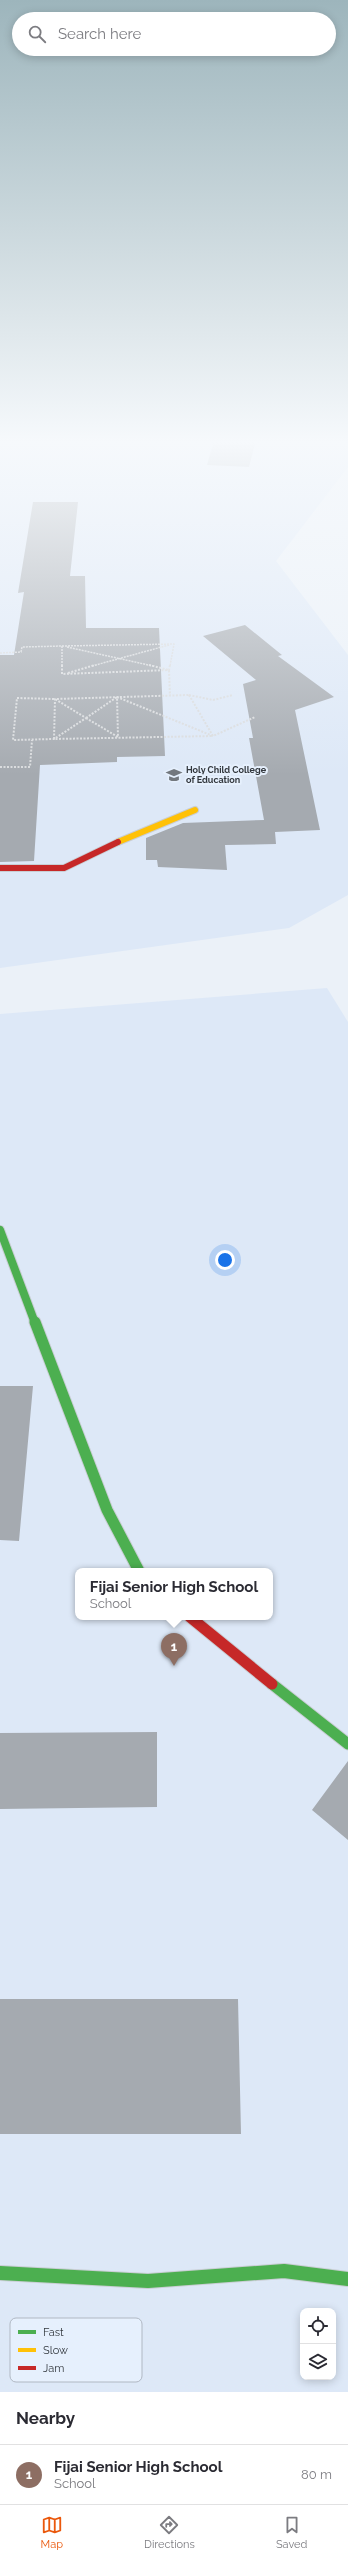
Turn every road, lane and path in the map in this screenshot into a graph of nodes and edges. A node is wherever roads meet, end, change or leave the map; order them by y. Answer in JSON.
{"nodes":[{"id":1,"x":174,"y":644,"type":"junction"},
{"id":2,"x":62,"y":646,"type":"junction"},
{"id":3,"x":0,"y":653,"type":"edge"},
{"id":4,"x":119,"y":659,"type":"junction"},
{"id":5,"x":169,"y":670,"type":"junction"},
{"id":6,"x":62,"y":674,"type":"junction"},
{"id":7,"x":189,"y":695,"type":"junction"},
{"id":8,"x":233,"y":695,"type":"dead end"},
{"id":9,"x":170,"y":696,"type":"junction"},
{"id":10,"x":117,"y":697,"type":"junction"},
{"id":11,"x":55,"y":699,"type":"junction"},
{"id":12,"x":254,"y":717,"type":"dead end"},
{"id":13,"x":86,"y":718,"type":"junction"},
{"id":14,"x":213,"y":736,"type":"junction"},
{"id":15,"x":118,"y":738,"type":"junction"},
{"id":16,"x":54,"y":739,"type":"junction"},
{"id":17,"x":32,"y":740,"type":"junction"},
{"id":18,"x":0,"y":768,"type":"edge"},
{"id":19,"x":195,"y":810,"type":"dead end"},
{"id":20,"x":0,"y":868,"type":"edge"},
{"id":21,"x":0,"y":1230,"type":"edge"},
{"id":22,"x":137,"y":1568,"type":"edge"},
{"id":23,"x":193,"y":1620,"type":"edge"},
{"id":24,"x":348,"y":1744,"type":"edge"},
{"id":25,"x":0,"y":2273,"type":"edge"},
{"id":26,"x":348,"y":2279,"type":"edge"}],
"edges":[{"from":1,"to":2,"type":"path"},
{"from":1,"to":4,"type":"path"},
{"from":1,"to":5,"type":"path"},
{"from":2,"to":3,"type":"path"},
{"from":2,"to":4,"type":"path"},
{"from":2,"to":6,"type":"path"},
{"from":4,"to":5,"type":"path"},
{"from":4,"to":6,"type":"path"},
{"from":5,"to":6,"type":"path"},
{"from":5,"to":9,"type":"path"},
{"from":7,"to":8,"type":"path"},
{"from":7,"to":9,"type":"path"},
{"from":7,"to":14,"type":"path"},
{"from":9,"to":10,"type":"path"},
{"from":10,"to":11,"type":"path"},
{"from":10,"to":13,"type":"path"},
{"from":10,"to":14,"type":"path"},
{"from":10,"to":15,"type":"path"},
{"from":11,"to":13,"type":"path"},
{"from":11,"to":16,"type":"path"},
{"from":11,"to":17,"type":"path"},
{"from":12,"to":14,"type":"path"},
{"from":13,"to":15,"type":"path"},
{"from":13,"to":16,"type":"path"},
{"from":14,"to":15,"type":"path"},
{"from":15,"to":16,"type":"path"},
{"from":16,"to":17,"type":"path"},
{"from":17,"to":18,"type":"path"},
{"from":19,"to":20,"type":"street"},
{"from":21,"to":22,"type":"street"},
{"from":23,"to":24,"type":"street"},
{"from":25,"to":26,"type":"street"}]}
